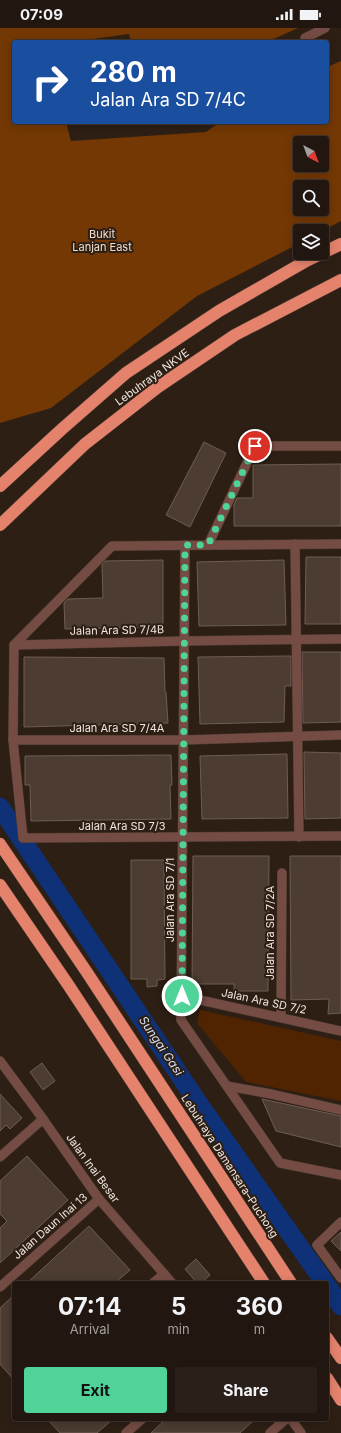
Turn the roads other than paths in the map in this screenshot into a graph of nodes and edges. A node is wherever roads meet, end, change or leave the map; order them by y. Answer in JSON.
{"nodes":[{"id":1,"x":325,"y":28,"type":"edge"},
{"id":2,"x":305,"y":38,"type":"dead end"},
{"id":3,"x":341,"y":244,"type":"edge"},
{"id":4,"x":341,"y":280,"type":"edge"},
{"id":5,"x":341,"y":446,"type":"edge"},
{"id":6,"x":0,"y":486,"type":"edge"},
{"id":7,"x":0,"y":525,"type":"edge"},
{"id":8,"x":295,"y":544,"type":"junction"},
{"id":9,"x":341,"y":544,"type":"edge"},
{"id":10,"x":185,"y":545,"type":"junction"},
{"id":11,"x":208,"y":545,"type":"junction"},
{"id":12,"x":341,"y":639,"type":"edge"},
{"id":13,"x":296,"y":640,"type":"junction"},
{"id":14,"x":184,"y":641,"type":"junction"},
{"id":15,"x":14,"y":645,"type":"junction"},
{"id":16,"x":341,"y":736,"type":"edge"},
{"id":17,"x":297,"y":737,"type":"junction"},
{"id":18,"x":13,"y":740,"type":"junction"},
{"id":19,"x":183,"y":740,"type":"junction"},
{"id":20,"x":341,"y":836,"type":"edge"},
{"id":21,"x":183,"y":837,"type":"junction"},
{"id":22,"x":299,"y":837,"type":"junction"},
{"id":23,"x":0,"y":844,"type":"edge"},
{"id":24,"x":282,"y":873,"type":"dead end"},
{"id":25,"x":0,"y":885,"type":"edge"},
{"id":26,"x":182,"y":996,"type":"junction"},
{"id":27,"x":281,"y":1018,"type":"junction"},
{"id":28,"x":341,"y":1031,"type":"edge"},
{"id":29,"x":0,"y":1061,"type":"edge"},
{"id":30,"x":227,"y":1086,"type":"junction"},
{"id":31,"x":341,"y":1110,"type":"edge"},
{"id":32,"x":43,"y":1119,"type":"junction"},
{"id":33,"x":0,"y":1157,"type":"edge"},
{"id":34,"x":341,"y":1175,"type":"edge"},
{"id":35,"x":99,"y":1199,"type":"junction"},
{"id":36,"x":341,"y":1222,"type":"edge"},
{"id":37,"x":164,"y":1274,"type":"junction"},
{"id":38,"x":341,"y":1278,"type":"edge"},
{"id":39,"x":156,"y":1281,"type":"edge"},
{"id":40,"x":170,"y":1281,"type":"edge"},
{"id":41,"x":263,"y":1281,"type":"edge"},
{"id":42,"x":290,"y":1281,"type":"edge"},
{"id":43,"x":0,"y":1287,"type":"edge"},
{"id":44,"x":329,"y":1341,"type":"edge"},
{"id":45,"x":341,"y":1358,"type":"edge"},
{"id":46,"x":329,"y":1381,"type":"edge"},
{"id":47,"x":341,"y":1400,"type":"edge"},
{"id":48,"x":140,"y":1421,"type":"edge"},
{"id":49,"x":284,"y":1421,"type":"edge"},
{"id":50,"x":292,"y":1421,"type":"edge"},
{"id":51,"x":126,"y":1433,"type":"edge"},
{"id":52,"x":270,"y":1433,"type":"edge"},
{"id":53,"x":301,"y":1433,"type":"edge"}],
"edges":[{"from":1,"to":2,"type":"street"},
{"from":3,"to":6,"type":"highway","name":"Lebuhraya NKVE"},
{"from":4,"to":7,"type":"highway","name":"Lebuhraya NKVE"},
{"from":5,"to":11,"type":"street"},
{"from":8,"to":9,"type":"street"},
{"from":8,"to":11,"type":"street"},
{"from":8,"to":13,"type":"street"},
{"from":10,"to":11,"type":"street"},
{"from":10,"to":14,"type":"street","name":"Jalan Ara SD 7/1"},
{"from":10,"to":15,"type":"street"},
{"from":12,"to":13,"type":"street","name":"Jalan Ara SD 7/4B"},
{"from":13,"to":14,"type":"street","name":"Jalan Ara SD 7/4B"},
{"from":13,"to":17,"type":"street"},
{"from":14,"to":15,"type":"street","name":"Jalan Ara SD 7/4B"},
{"from":14,"to":19,"type":"street","name":"Jalan Ara SD 7/1"},
{"from":15,"to":18,"type":"street"},
{"from":16,"to":17,"type":"street","name":"Jalan Ara SD 7/4A"},
{"from":17,"to":19,"type":"street","name":"Jalan Ara SD 7/4A"},
{"from":17,"to":22,"type":"street"},
{"from":18,"to":19,"type":"street","name":"Jalan Ara SD 7/4A"},
{"from":18,"to":21,"type":"street","name":"Jalan Ara SD 7/3"},
{"from":19,"to":21,"type":"street","name":"Jalan Ara SD 7/1"},
{"from":20,"to":22,"type":"street","name":"Jalan Ara SD 7/3"},
{"from":21,"to":22,"type":"street","name":"Jalan Ara SD 7/3"},
{"from":21,"to":26,"type":"street","name":"Jalan Ara SD 7/1"},
{"from":23,"to":42,"type":"highway","name":"Lebuhraya Damansara–Puchong"},
{"from":24,"to":27,"type":"street","name":"Jalan Ara SD 7/2A"},
{"from":25,"to":41,"type":"highway"},
{"from":26,"to":27,"type":"street","name":"Jalan Ara SD 7/2"},
{"from":26,"to":30,"type":"street","name":"Jalan Ara SD 7/1"},
{"from":27,"to":28,"type":"street","name":"Jalan Ara SD 7/2"},
{"from":29,"to":32,"type":"street","name":"Jalan Inai Besar"},
{"from":30,"to":31,"type":"street"},
{"from":30,"to":34,"type":"street","name":"Jalan Ara SD 7/1"},
{"from":32,"to":33,"type":"street"},
{"from":32,"to":35,"type":"street","name":"Jalan Inai Besar"},
{"from":35,"to":37,"type":"street","name":"Jalan Inai Besar"},
{"from":35,"to":43,"type":"street","name":"Jalan Daun Inai 13"},
{"from":36,"to":38,"type":"street"},
{"from":37,"to":39,"type":"street"},
{"from":37,"to":40,"type":"street","name":"Jalan Inai Besar"},
{"from":44,"to":45,"type":"highway"},
{"from":46,"to":47,"type":"highway"},
{"from":48,"to":51,"type":"street"},
{"from":49,"to":52,"type":"street"},
{"from":50,"to":53,"type":"street"}]}
